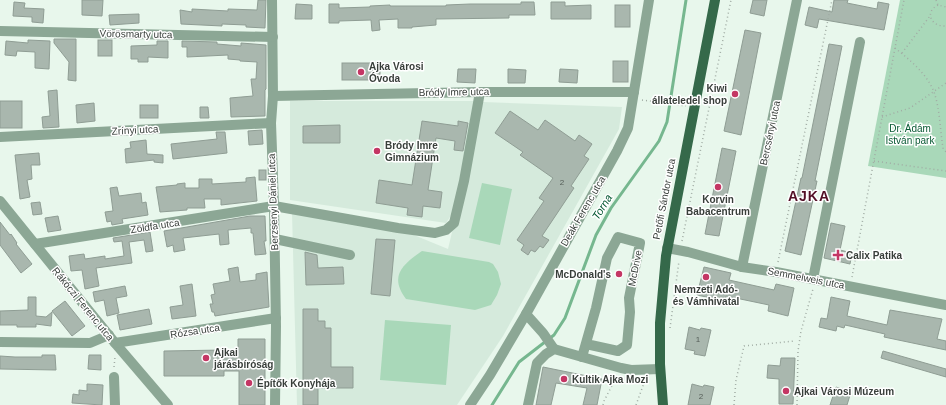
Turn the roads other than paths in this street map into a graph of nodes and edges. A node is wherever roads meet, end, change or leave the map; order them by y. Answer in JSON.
{"nodes":[{"id":1,"x":272,"y":0,"type":"edge"},
{"id":2,"x":649,"y":0,"type":"edge"},
{"id":3,"x":715,"y":0,"type":"edge"},
{"id":4,"x":797,"y":0,"type":"edge"},
{"id":5,"x":0,"y":31,"type":"edge"},
{"id":6,"x":272,"y":37,"type":"junction"},
{"id":7,"x":860,"y":42,"type":"dead end"},
{"id":8,"x":480,"y":92,"type":"junction"},
{"id":9,"x":273,"y":96,"type":"junction"},
{"id":10,"x":633,"y":96,"type":"junction"},
{"id":11,"x":271,"y":123,"type":"junction"},
{"id":12,"x":0,"y":138,"type":"edge"},
{"id":13,"x":0,"y":201,"type":"edge"},
{"id":14,"x":274,"y":206,"type":"junction"},
{"id":15,"x":275,"y":239,"type":"junction"},
{"id":16,"x":35,"y":244,"type":"junction"},
{"id":17,"x":667,"y":248,"type":"junction"},
{"id":18,"x":350,"y":255,"type":"dead end"},
{"id":19,"x":742,"y":267,"type":"junction"},
{"id":20,"x":814,"y":279,"type":"junction"},
{"id":21,"x":946,"y":305,"type":"edge"},
{"id":22,"x":526,"y":314,"type":"junction"},
{"id":23,"x":276,"y":318,"type":"junction"},
{"id":24,"x":112,"y":339,"type":"junction"},
{"id":25,"x":0,"y":342,"type":"edge"},
{"id":26,"x":586,"y":344,"type":"junction"},
{"id":27,"x":553,"y":347,"type":"junction"},
{"id":28,"x":582,"y":357,"type":"junction"},
{"id":29,"x":657,"y":369,"type":"junction"},
{"id":30,"x":114,"y":376,"type":"road end"},
{"id":31,"x":115,"y":405,"type":"edge"},
{"id":32,"x":168,"y":405,"type":"edge"},
{"id":33,"x":275,"y":405,"type":"edge"},
{"id":34,"x":470,"y":405,"type":"edge"},
{"id":35,"x":528,"y":405,"type":"edge"},
{"id":36,"x":663,"y":405,"type":"edge"}],
"edges":[{"from":1,"to":6,"type":"street","name":"Berzsenyi Dániel utca"},
{"from":2,"to":10,"type":"street","name":"Deák Ferenc utca"},
{"from":3,"to":17,"type":"main road","name":"Petőfi Sándor utca"},
{"from":4,"to":19,"type":"street","name":"Bercsényi utca"},
{"from":5,"to":6,"type":"street","name":"Vörösmarty utca"},
{"from":6,"to":9,"type":"street","name":"Berzsenyi Dániel utca"},
{"from":7,"to":20,"type":"street"},
{"from":8,"to":9,"type":"street","name":"Bródy Imre utca"},
{"from":8,"to":10,"type":"street","name":"Bródy Imre utca"},
{"from":8,"to":14,"type":"street","name":"Zöldfa utca"},
{"from":9,"to":11,"type":"street","name":"Berzsenyi Dániel utca"},
{"from":10,"to":22,"type":"street","name":"Deák Ferenc utca"},
{"from":11,"to":12,"type":"street","name":"Zrínyi utca"},
{"from":11,"to":14,"type":"street","name":"Berzsenyi Dániel utca"},
{"from":13,"to":16,"type":"street","name":"Rákóczi Ferenc utca"},
{"from":14,"to":15,"type":"street","name":"Berzsenyi Dániel utca"},
{"from":14,"to":16,"type":"street","name":"Zöldfa utca"},
{"from":15,"to":18,"type":"street"},
{"from":15,"to":23,"type":"street","name":"Berzsenyi Dániel utca"},
{"from":16,"to":24,"type":"street","name":"Rákóczi Ferenc utca"},
{"from":17,"to":19,"type":"street","name":"Semmelweis utca"},
{"from":17,"to":29,"type":"main road","name":"Petőfi Sándor utca"},
{"from":19,"to":20,"type":"street","name":"Semmelweis utca"},
{"from":20,"to":21,"type":"street","name":"Semmelweis utca"},
{"from":22,"to":27,"type":"street"},
{"from":22,"to":34,"type":"street","name":"Deák Ferenc utca"},
{"from":23,"to":24,"type":"street","name":"Rózsa utca"},
{"from":23,"to":33,"type":"street","name":"Berzsenyi Dániel utca"},
{"from":24,"to":25,"type":"street","name":"Rózsa utca"},
{"from":24,"to":32,"type":"street","name":"Rákóczi Ferenc utca"},
{"from":26,"to":26,"type":"street","name":"McDrive"},
{"from":26,"to":28,"type":"street"},
{"from":27,"to":28,"type":"street"},
{"from":27,"to":35,"type":"street"},
{"from":28,"to":29,"type":"street"},
{"from":29,"to":36,"type":"main road","name":"Petőfi Sándor utca"},
{"from":30,"to":31,"type":"street"}]}
